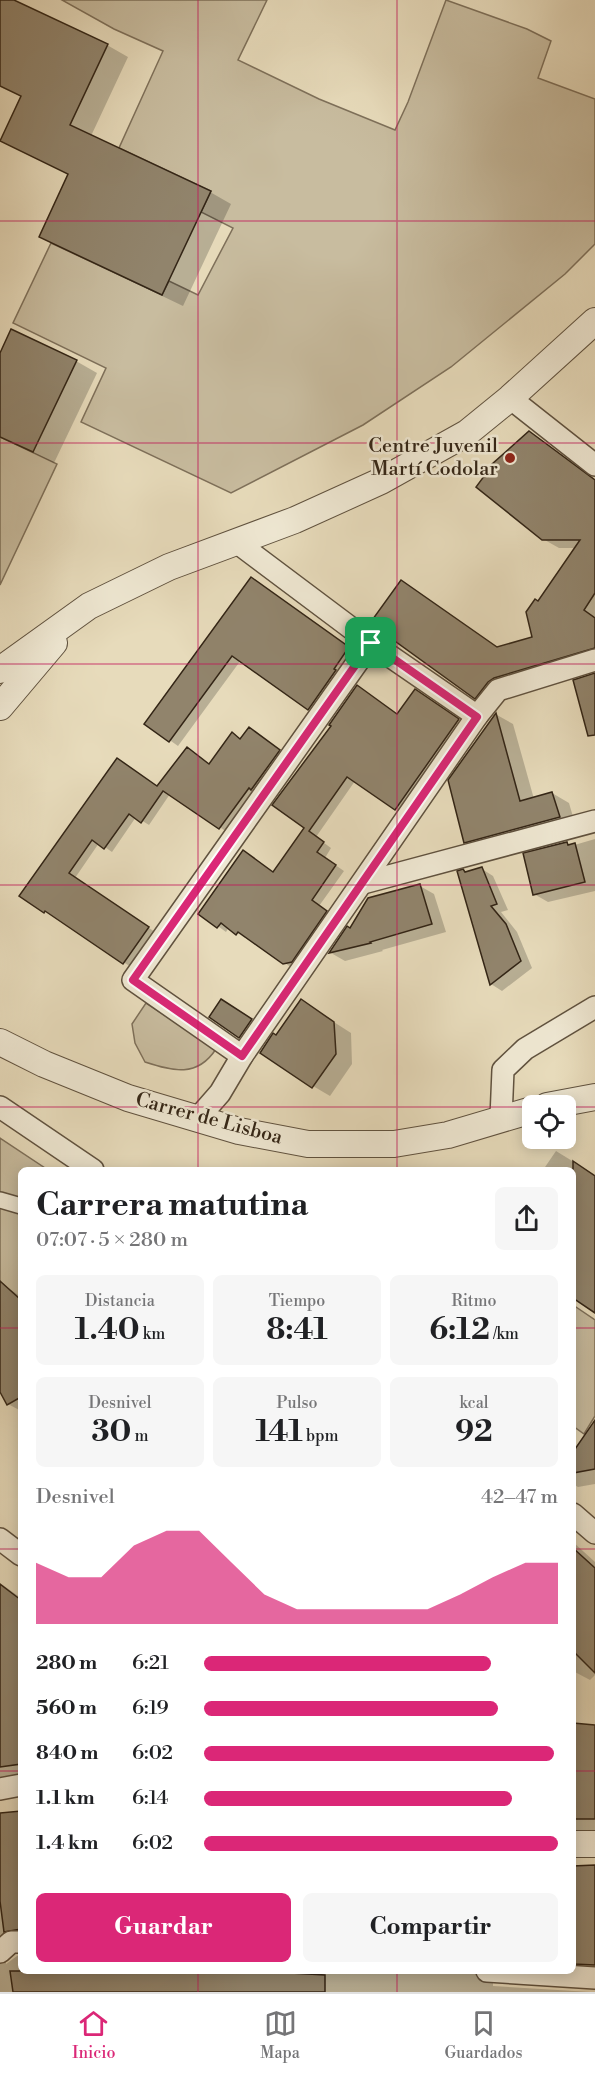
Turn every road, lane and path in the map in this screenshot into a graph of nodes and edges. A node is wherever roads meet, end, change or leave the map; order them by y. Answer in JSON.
{"nodes":[{"id":1,"x":595,"y":321,"type":"edge"},
{"id":2,"x":510,"y":398,"type":"junction"},
{"id":3,"x":595,"y":465,"type":"edge"},
{"id":4,"x":235,"y":541,"type":"junction"},
{"id":5,"x":75,"y":617,"type":"junction"},
{"id":6,"x":371,"y":643,"type":"junction"},
{"id":7,"x":595,"y":660,"type":"edge"},
{"id":8,"x":0,"y":670,"type":"edge"},
{"id":9,"x":0,"y":708,"type":"edge"},
{"id":10,"x":477,"y":717,"type":"junction"},
{"id":11,"x":595,"y":821,"type":"edge"},
{"id":12,"x":363,"y":883,"type":"junction"},
{"id":13,"x":595,"y":1007,"type":"edge"},
{"id":14,"x":0,"y":1042,"type":"edge"},
{"id":15,"x":242,"y":1056,"type":"junction"},
{"id":16,"x":595,"y":1097,"type":"edge"},
{"id":17,"x":576,"y":1101,"type":"edge"},
{"id":18,"x":0,"y":1107,"type":"edge"},
{"id":19,"x":522,"y":1113,"type":"edge"},
{"id":20,"x":199,"y":1118,"type":"junction"},
{"id":21,"x":501,"y":1118,"type":"junction"},
{"id":22,"x":89,"y":1167,"type":"edge"},
{"id":23,"x":0,"y":1200,"type":"edge"},
{"id":24,"x":18,"y":1205,"type":"edge"},
{"id":25,"x":582,"y":1513,"type":"edge"},
{"id":26,"x":595,"y":1533,"type":"edge"},
{"id":27,"x":0,"y":1539,"type":"edge"},
{"id":28,"x":18,"y":1553,"type":"edge"},
{"id":29,"x":18,"y":1786,"type":"edge"},
{"id":30,"x":0,"y":1789,"type":"edge"},
{"id":31,"x":576,"y":1844,"type":"edge"},
{"id":32,"x":595,"y":1844,"type":"edge"},
{"id":33,"x":18,"y":1942,"type":"edge"},
{"id":34,"x":0,"y":1952,"type":"edge"},
{"id":35,"x":533,"y":1974,"type":"edge"},
{"id":36,"x":595,"y":1978,"type":"edge"}],
"edges":[{"from":1,"to":2,"type":"street"},
{"from":2,"to":3,"type":"street"},
{"from":2,"to":4,"type":"street"},
{"from":4,"to":5,"type":"street"},
{"from":4,"to":6,"type":"street"},
{"from":5,"to":8,"type":"street"},
{"from":5,"to":9,"type":"street"},
{"from":6,"to":10,"type":"street"},
{"from":6,"to":15,"type":"street"},
{"from":7,"to":10,"type":"street"},
{"from":10,"to":12,"type":"street"},
{"from":11,"to":12,"type":"street"},
{"from":12,"to":15,"type":"street"},
{"from":13,"to":21,"type":"street"},
{"from":14,"to":20,"type":"street","name":"Carrer de Lisboa"},
{"from":15,"to":20,"type":"street"},
{"from":16,"to":17,"type":"street"},
{"from":18,"to":22,"type":"street"},
{"from":19,"to":21,"type":"street","name":"Carrer de Lisboa"},
{"from":20,"to":21,"type":"street","name":"Carrer de Lisboa"},
{"from":23,"to":24,"type":"street"},
{"from":25,"to":26,"type":"street"},
{"from":27,"to":28,"type":"street"},
{"from":29,"to":30,"type":"street"},
{"from":31,"to":32,"type":"street"},
{"from":33,"to":34,"type":"street"},
{"from":35,"to":36,"type":"street"}]}
